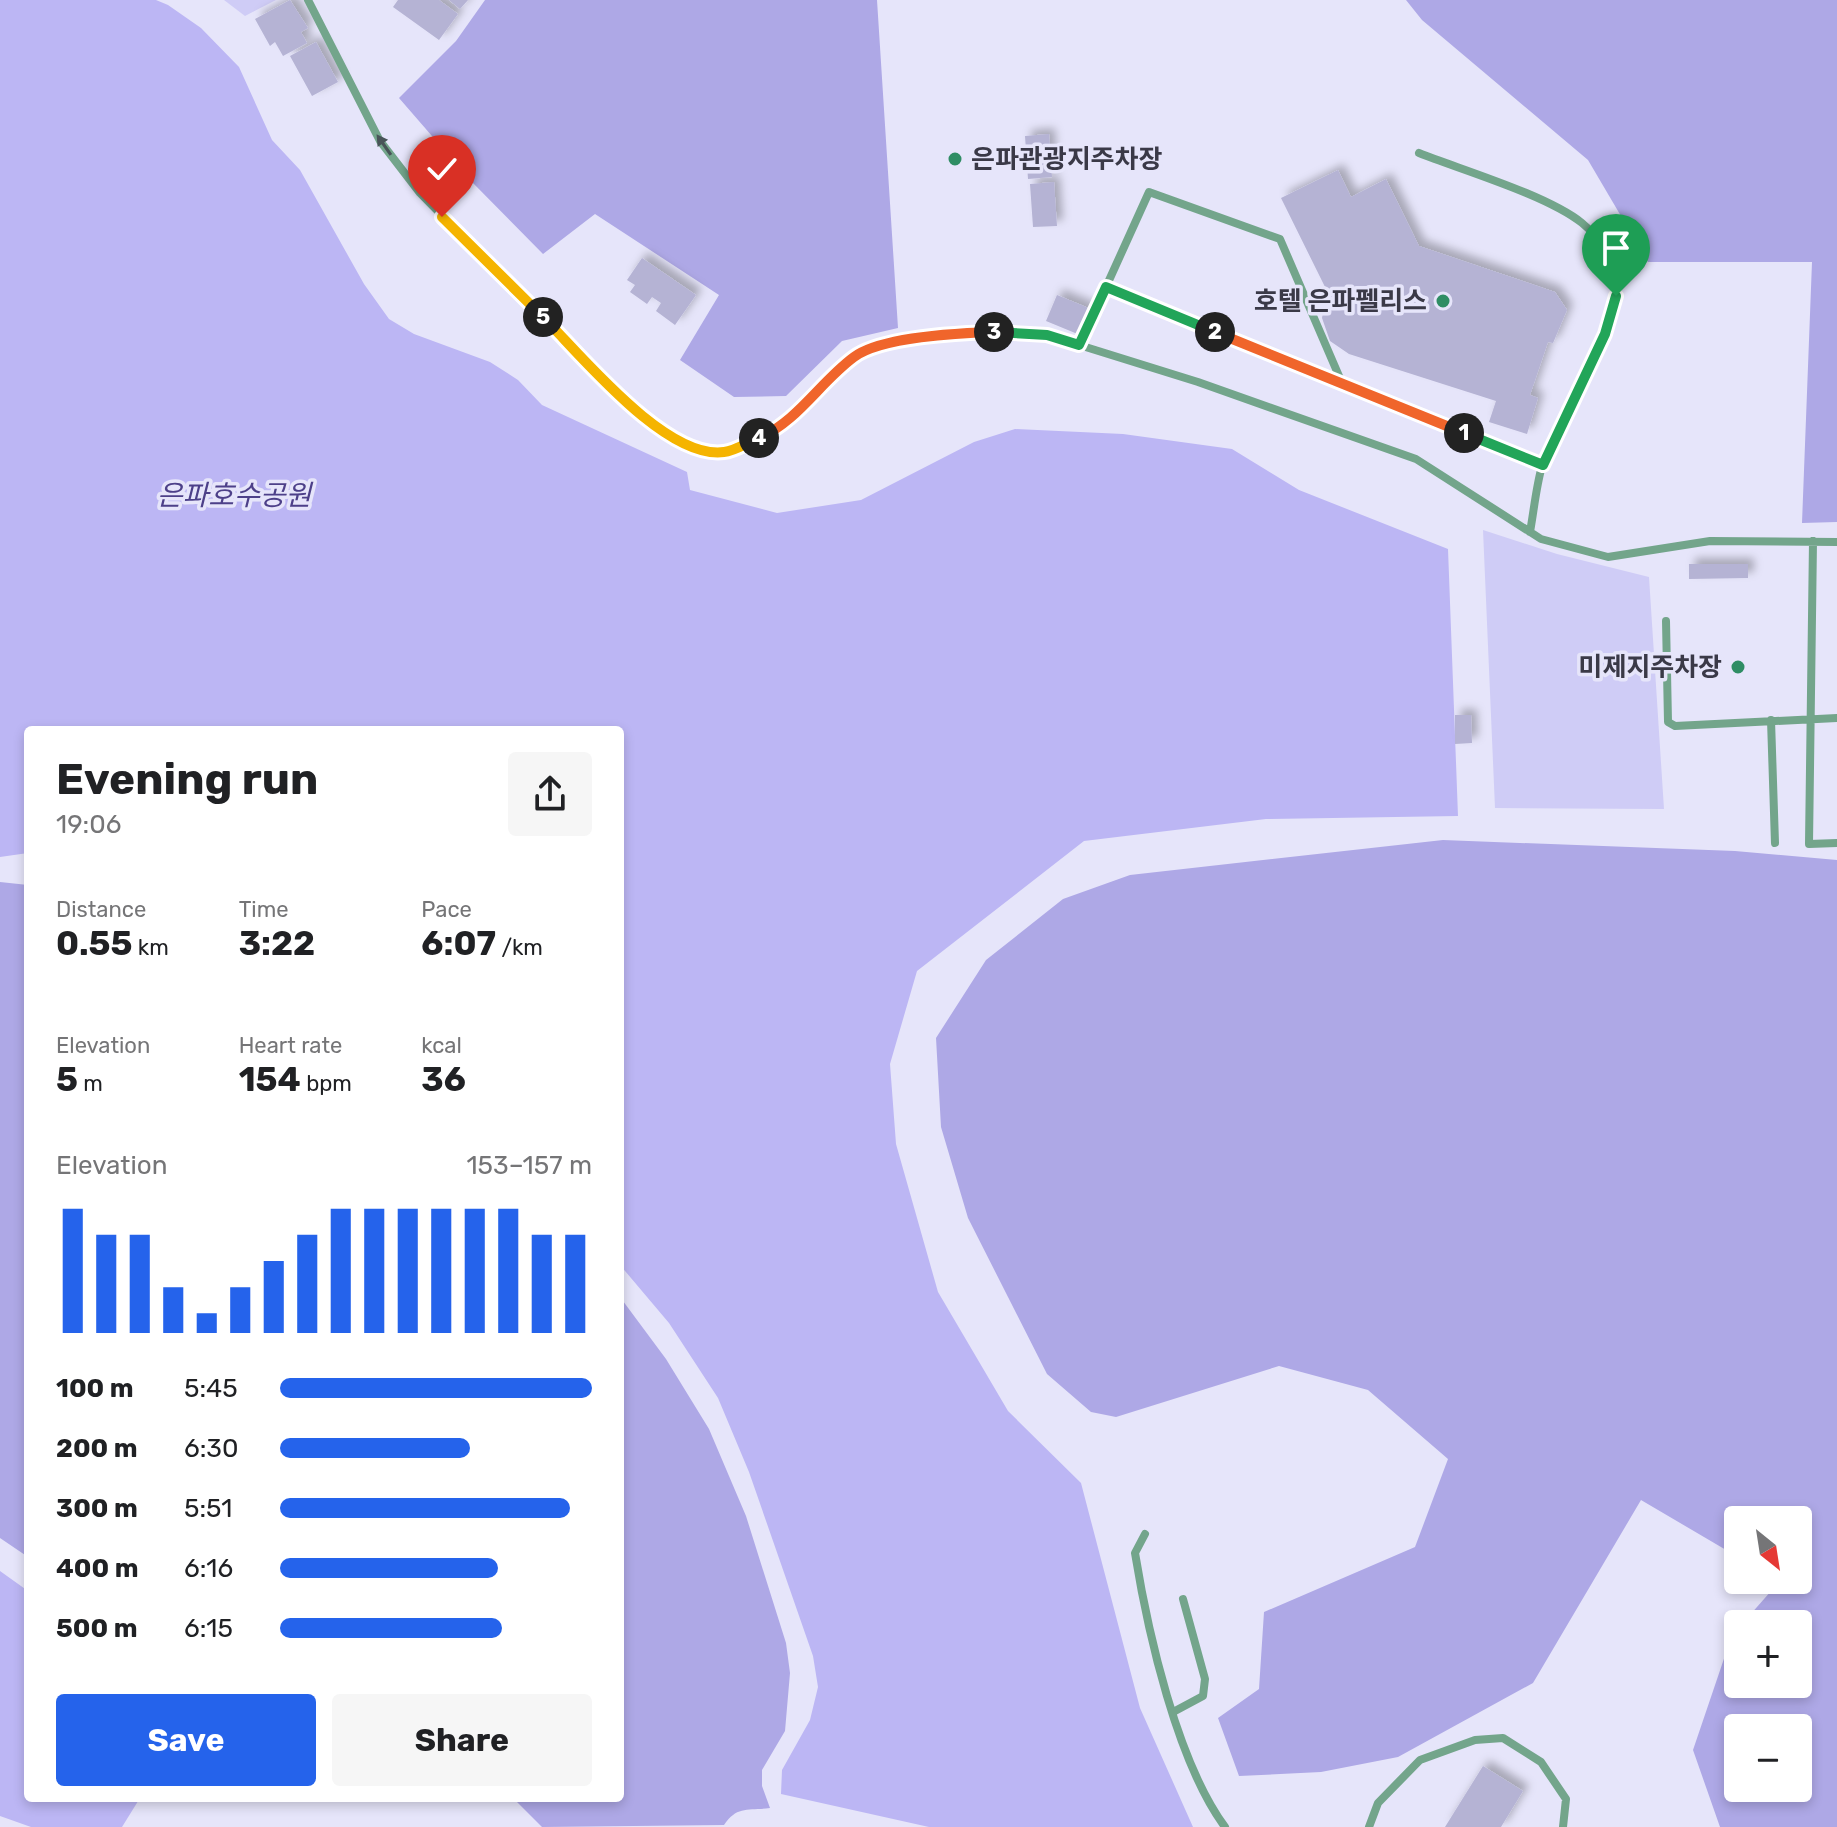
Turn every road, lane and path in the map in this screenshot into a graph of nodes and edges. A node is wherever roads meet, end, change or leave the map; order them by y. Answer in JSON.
{"nodes":[{"id":1,"x":308,"y":0,"type":"edge"},
{"id":2,"x":1419,"y":153,"type":"dead end"},
{"id":3,"x":1106,"y":287,"type":"junction"},
{"id":4,"x":1079,"y":345,"type":"junction"},
{"id":5,"x":1342,"y":383,"type":"junction"},
{"id":6,"x":1543,"y":465,"type":"junction"},
{"id":7,"x":1530,"y":532,"type":"junction"},
{"id":8,"x":1813,"y":541,"type":"junction"},
{"id":9,"x":1837,"y":542,"type":"edge"},
{"id":10,"x":1666,"y":621,"type":"dead end"},
{"id":11,"x":1809,"y":718,"type":"junction"},
{"id":12,"x":1837,"y":718,"type":"edge"},
{"id":13,"x":1771,"y":720,"type":"junction"},
{"id":14,"x":1775,"y":843,"type":"dead end"},
{"id":15,"x":1837,"y":843,"type":"edge"},
{"id":16,"x":1145,"y":1534,"type":"dead end"},
{"id":17,"x":1183,"y":1599,"type":"dead end"},
{"id":18,"x":1175,"y":1711,"type":"junction"},
{"id":19,"x":1225,"y":1827,"type":"edge"},
{"id":20,"x":1369,"y":1827,"type":"edge"},
{"id":21,"x":1563,"y":1827,"type":"edge"}],
"edges":[{"from":4,"to":1,"type":"lane","one_way":true},
{"from":2,"to":6,"type":"lane"},
{"from":3,"to":4,"type":"lane"},
{"from":3,"to":5,"type":"lane"},
{"from":3,"to":5,"type":"lane"},
{"from":4,"to":7,"type":"lane"},
{"from":5,"to":6,"type":"lane"},
{"from":6,"to":7,"type":"lane"},
{"from":7,"to":8,"type":"lane"},
{"from":8,"to":9,"type":"lane"},
{"from":8,"to":11,"type":"lane"},
{"from":10,"to":13,"type":"lane"},
{"from":11,"to":12,"type":"lane"},
{"from":11,"to":13,"type":"lane"},
{"from":11,"to":15,"type":"lane"},
{"from":13,"to":14,"type":"lane"},
{"from":16,"to":18,"type":"lane"},
{"from":17,"to":18,"type":"lane"},
{"from":18,"to":19,"type":"lane"},
{"from":20,"to":21,"type":"lane"}]}
